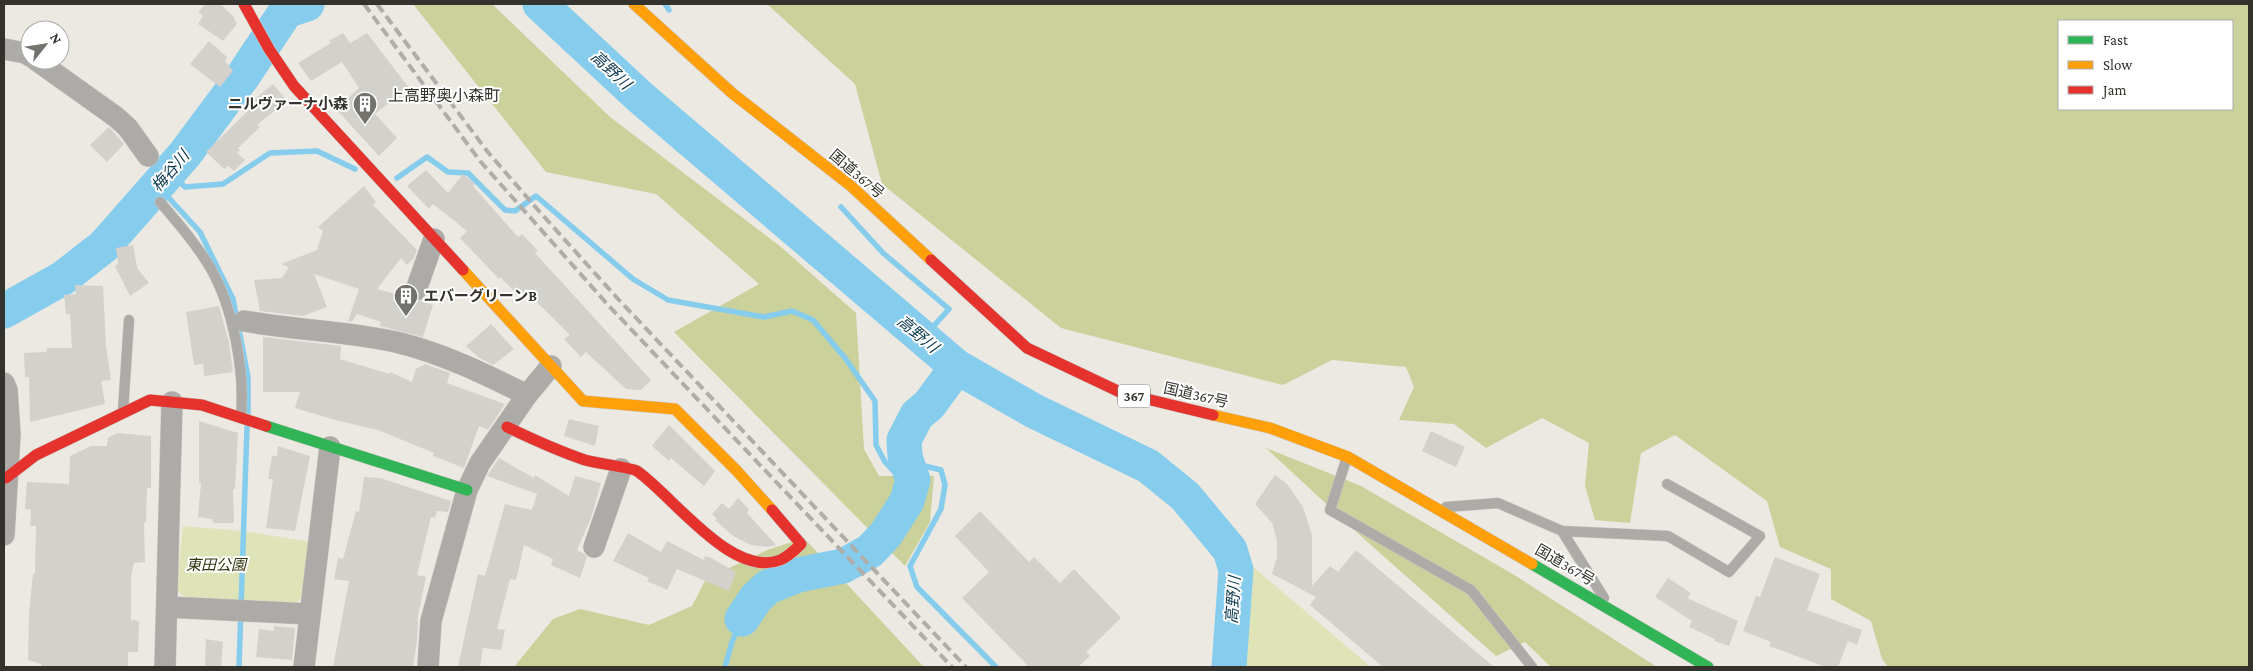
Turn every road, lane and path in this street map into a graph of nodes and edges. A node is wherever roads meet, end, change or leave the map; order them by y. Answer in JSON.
{"nodes":[{"id":1,"x":244,"y":4,"type":"edge"},
{"id":2,"x":634,"y":4,"type":"edge"},
{"id":3,"x":4,"y":49,"type":"edge"},
{"id":4,"x":20,"y":52,"type":"edge"},
{"id":5,"x":50,"y":70,"type":"edge"},
{"id":6,"x":148,"y":156,"type":"dead end"},
{"id":7,"x":160,"y":202,"type":"dead end"},
{"id":8,"x":434,"y":239,"type":"junction"},
{"id":9,"x":416,"y":290,"type":"dead end"},
{"id":10,"x":129,"y":320,"type":"dead end"},
{"id":11,"x":237,"y":320,"type":"junction"},
{"id":12,"x":551,"y":366,"type":"junction"},
{"id":13,"x":4,"y":383,"type":"edge"},
{"id":14,"x":528,"y":395,"type":"junction"},
{"id":15,"x":172,"y":402,"type":"junction"},
{"id":16,"x":123,"y":412,"type":"junction"},
{"id":17,"x":243,"y":418,"type":"junction"},
{"id":18,"x":507,"y":427,"type":"junction"},
{"id":19,"x":330,"y":447,"type":"junction"},
{"id":20,"x":1348,"y":457,"type":"junction"},
{"id":21,"x":621,"y":469,"type":"junction"},
{"id":22,"x":5,"y":479,"type":"edge"},
{"id":23,"x":1666,"y":484,"type":"dead end"},
{"id":24,"x":467,"y":490,"type":"junction"},
{"id":25,"x":1436,"y":508,"type":"junction"},
{"id":26,"x":1562,"y":531,"type":"junction"},
{"id":27,"x":4,"y":535,"type":"edge"},
{"id":28,"x":594,"y":547,"type":"dead end"},
{"id":29,"x":167,"y":607,"type":"junction"},
{"id":30,"x":1612,"y":610,"type":"junction"},
{"id":31,"x":309,"y":614,"type":"junction"},
{"id":32,"x":165,"y":667,"type":"edge"},
{"id":33,"x":304,"y":667,"type":"edge"},
{"id":34,"x":428,"y":667,"type":"edge"},
{"id":35,"x":1532,"y":667,"type":"edge"},
{"id":36,"x":1708,"y":667,"type":"edge"}],
"edges":[{"from":1,"to":8,"type":"main road"},
{"from":2,"to":20,"type":"main road","name":"国道367号","number":"367"},
{"from":3,"to":4,"type":"street"},
{"from":5,"to":6,"type":"street"},
{"from":7,"to":11,"type":"lane"},
{"from":8,"to":9,"type":"street"},
{"from":8,"to":12,"type":"main road"},
{"from":10,"to":16,"type":"lane"},
{"from":11,"to":14,"type":"street"},
{"from":11,"to":17,"type":"lane"},
{"from":12,"to":14,"type":"street"},
{"from":12,"to":21,"type":"main road"},
{"from":13,"to":22,"type":"street"},
{"from":14,"to":18,"type":"street"},
{"from":15,"to":16,"type":"main road"},
{"from":15,"to":17,"type":"main road"},
{"from":15,"to":29,"type":"street"},
{"from":16,"to":22,"type":"main road"},
{"from":17,"to":19,"type":"main road"},
{"from":18,"to":21,"type":"main road"},
{"from":18,"to":24,"type":"street"},
{"from":19,"to":24,"type":"main road"},
{"from":19,"to":31,"type":"street"},
{"from":20,"to":25,"type":"main road","name":"国道367号","number":"367"},
{"from":20,"to":35,"type":"lane"},
{"from":21,"to":28,"type":"street"},
{"from":22,"to":27,"type":"street"},
{"from":23,"to":26,"type":"lane"},
{"from":24,"to":34,"type":"street"},
{"from":25,"to":26,"type":"lane"},
{"from":25,"to":30,"type":"main road","name":"国道367号","number":"367"},
{"from":26,"to":30,"type":"lane"},
{"from":29,"to":31,"type":"street"},
{"from":29,"to":32,"type":"street"},
{"from":30,"to":36,"type":"main road","name":"国道367号","number":"367"},
{"from":31,"to":33,"type":"street"}]}
